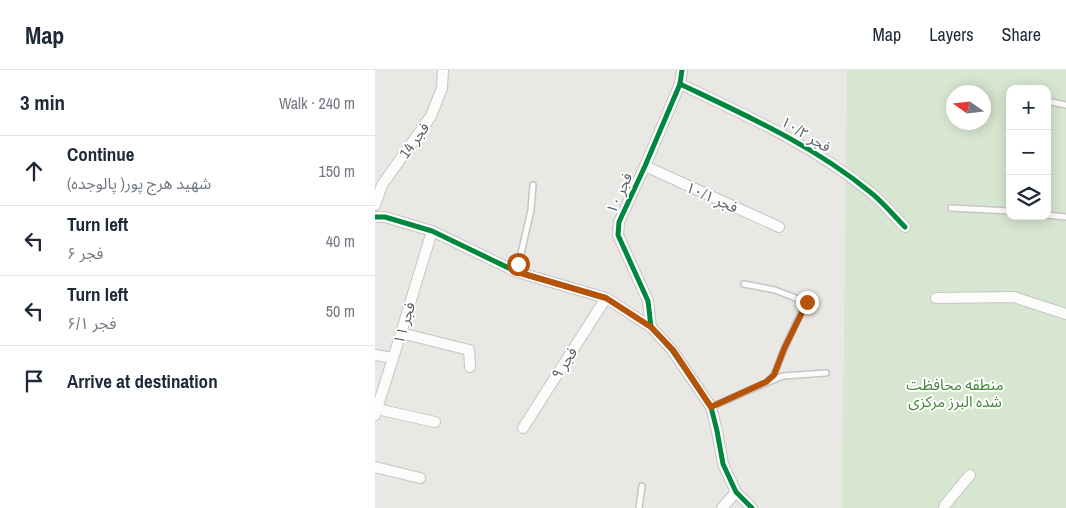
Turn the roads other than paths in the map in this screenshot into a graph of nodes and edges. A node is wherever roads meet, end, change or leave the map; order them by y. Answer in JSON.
{"nodes":[{"id":1,"x":443,"y":70,"type":"edge"},
{"id":2,"x":682,"y":70,"type":"edge"},
{"id":3,"x":680,"y":84,"type":"junction"},
{"id":4,"x":1051,"y":102,"type":"edge"},
{"id":5,"x":1066,"y":104,"type":"edge"},
{"id":6,"x":645,"y":166,"type":"junction"},
{"id":7,"x":378,"y":182,"type":"edge"},
{"id":8,"x":533,"y":185,"type":"dead end"},
{"id":9,"x":375,"y":205,"type":"edge"},
{"id":10,"x":951,"y":208,"type":"dead end"},
{"id":11,"x":1006,"y":211,"type":"edge"},
{"id":12,"x":1051,"y":215,"type":"edge"},
{"id":13,"x":375,"y":217,"type":"edge"},
{"id":14,"x":1066,"y":217,"type":"edge"},
{"id":15,"x":779,"y":227,"type":"dead end"},
{"id":16,"x":905,"y":227,"type":"dead end"},
{"id":17,"x":432,"y":231,"type":"junction"},
{"id":18,"x":517,"y":272,"type":"junction"},
{"id":19,"x":744,"y":284,"type":"dead end"},
{"id":20,"x":606,"y":298,"type":"junction"},
{"id":21,"x":936,"y":298,"type":"dead end"},
{"id":22,"x":1066,"y":314,"type":"edge"},
{"id":23,"x":651,"y":327,"type":"junction"},
{"id":24,"x":401,"y":334,"type":"junction"},
{"id":25,"x":375,"y":355,"type":"edge"},
{"id":26,"x":393,"y":358,"type":"junction"},
{"id":27,"x":469,"y":367,"type":"dead end"},
{"id":28,"x":826,"y":373,"type":"dead end"},
{"id":29,"x":766,"y":382,"type":"junction"},
{"id":30,"x":711,"y":407,"type":"junction"},
{"id":31,"x":376,"y":412,"type":"edge"},
{"id":32,"x":435,"y":422,"type":"dead end"},
{"id":33,"x":523,"y":428,"type":"dead end"},
{"id":34,"x":375,"y":467,"type":"edge"},
{"id":35,"x":970,"y":475,"type":"dead end"},
{"id":36,"x":420,"y":478,"type":"dead end"},
{"id":37,"x":642,"y":486,"type":"dead end"},
{"id":38,"x":736,"y":492,"type":"junction"},
{"id":39,"x":639,"y":508,"type":"edge"},
{"id":40,"x":723,"y":508,"type":"edge"},
{"id":41,"x":751,"y":508,"type":"edge"},
{"id":42,"x":944,"y":508,"type":"edge"}],
"edges":[{"from":1,"to":7,"type":"street","name":"فجر 14"},
{"from":2,"to":3,"type":"street","name":"فجر ۱۰"},
{"from":3,"to":6,"type":"street","name":"فجر ۱۰"},
{"from":3,"to":16,"type":"street","name":"فجر ۱۰/۲"},
{"from":4,"to":5,"type":"lane"},
{"from":6,"to":15,"type":"street","name":"فجر ۱۰/۱"},
{"from":6,"to":23,"type":"street","name":"فجر ۱۰"},
{"from":7,"to":9,"type":"street","name":"فجر 14"},
{"from":8,"to":18,"type":"lane"},
{"from":10,"to":11,"type":"lane"},
{"from":12,"to":14,"type":"lane"},
{"from":13,"to":17,"type":"street"},
{"from":17,"to":18,"type":"street"},
{"from":17,"to":24,"type":"street","name":"فجر ۱۱"},
{"from":18,"to":20,"type":"street"},
{"from":19,"to":29,"type":"lane"},
{"from":20,"to":23,"type":"street"},
{"from":20,"to":33,"type":"street","name":"فجر ۹"},
{"from":21,"to":22,"type":"street"},
{"from":23,"to":30,"type":"street"},
{"from":24,"to":26,"type":"street","name":"فجر ۱۱"},
{"from":24,"to":27,"type":"street"},
{"from":25,"to":26,"type":"street"},
{"from":26,"to":31,"type":"street","name":"فجر ۱۱"},
{"from":28,"to":29,"type":"lane"},
{"from":29,"to":30,"type":"lane"},
{"from":30,"to":38,"type":"street"},
{"from":31,"to":32,"type":"street"},
{"from":34,"to":36,"type":"street"},
{"from":35,"to":42,"type":"street"},
{"from":37,"to":39,"type":"lane"},
{"from":38,"to":40,"type":"street"},
{"from":38,"to":41,"type":"street"}]}
